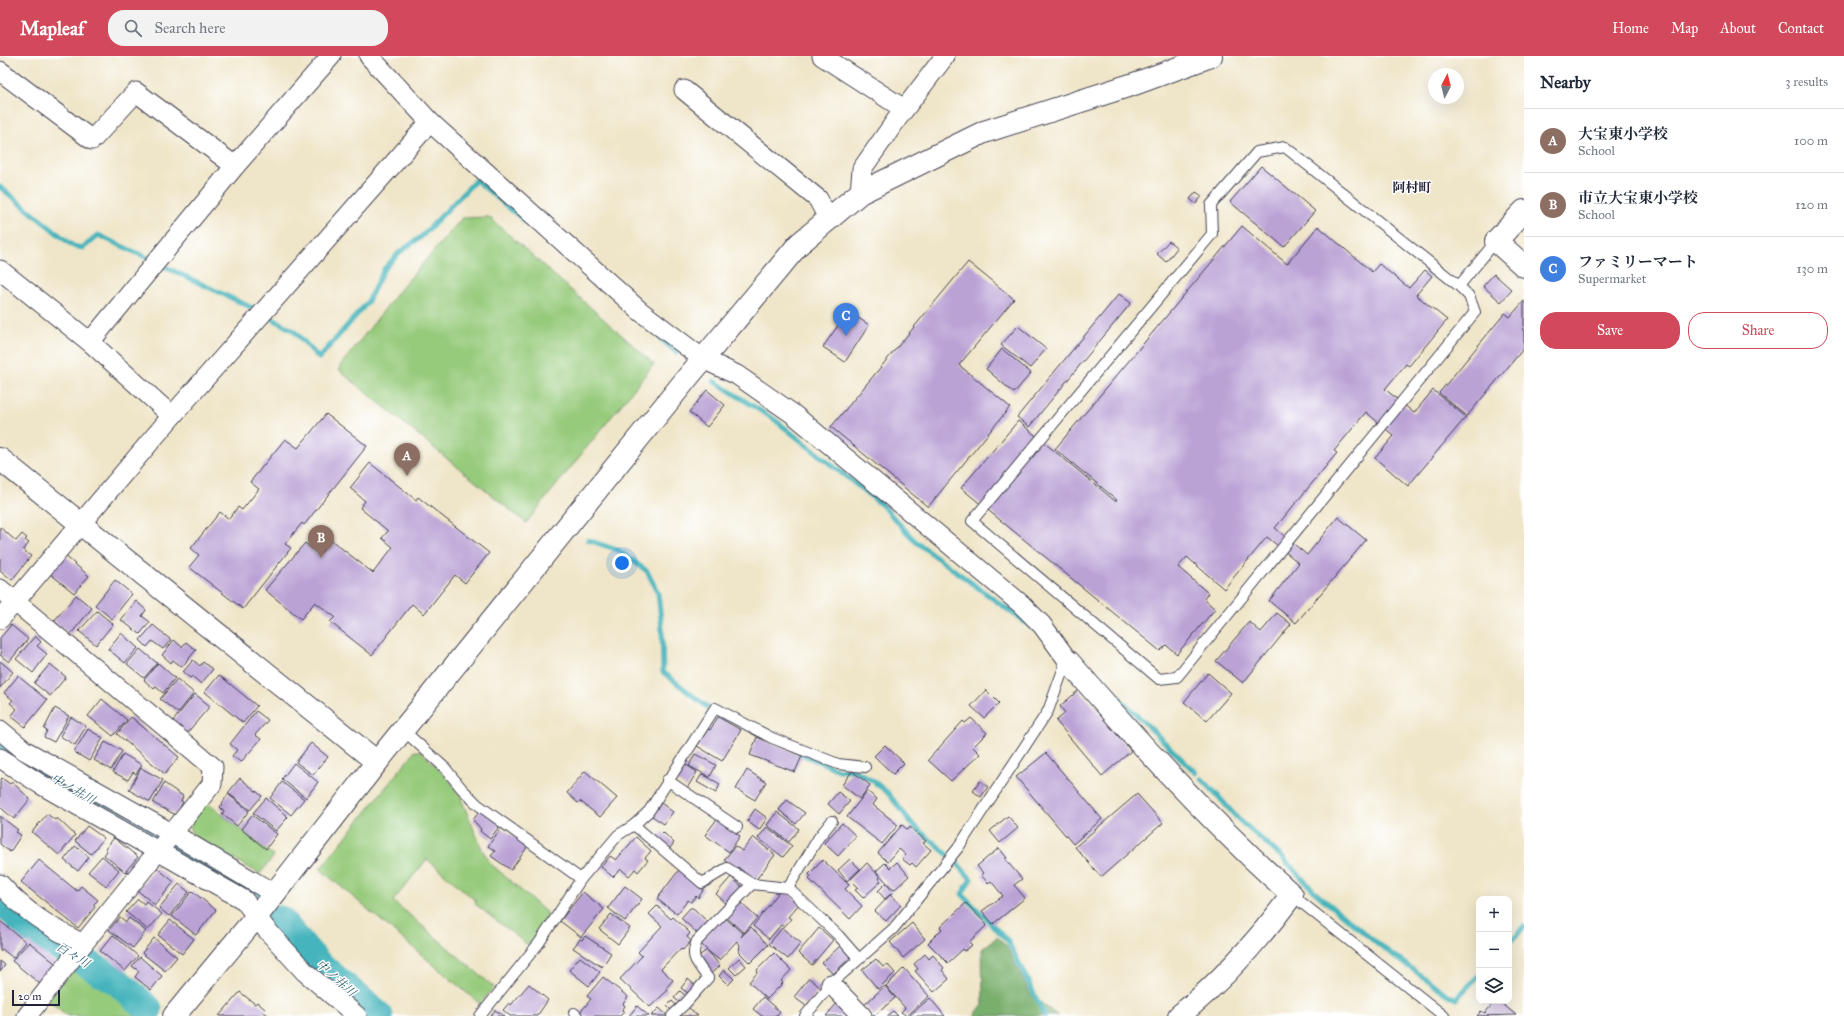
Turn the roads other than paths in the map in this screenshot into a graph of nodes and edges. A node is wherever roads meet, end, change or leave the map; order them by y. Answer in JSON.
{"nodes":[{"id":1,"x":330,"y":56,"type":"edge"},
{"id":2,"x":368,"y":56,"type":"edge"},
{"id":3,"x":822,"y":56,"type":"edge"},
{"id":4,"x":945,"y":56,"type":"edge"},
{"id":5,"x":1211,"y":56,"type":"edge"},
{"id":6,"x":0,"y":71,"type":"edge"},
{"id":7,"x":684,"y":90,"type":"dead end"},
{"id":8,"x":904,"y":109,"type":"junction"},
{"id":9,"x":430,"y":122,"type":"junction"},
{"id":10,"x":235,"y":166,"type":"junction"},
{"id":11,"x":860,"y":193,"type":"junction"},
{"id":12,"x":1524,"y":211,"type":"edge"},
{"id":13,"x":829,"y":220,"type":"junction"},
{"id":14,"x":1496,"y":241,"type":"junction"},
{"id":15,"x":1524,"y":266,"type":"edge"},
{"id":16,"x":0,"y":270,"type":"edge"},
{"id":17,"x":1459,"y":286,"type":"junction"},
{"id":18,"x":90,"y":342,"type":"junction"},
{"id":19,"x":703,"y":359,"type":"junction"},
{"id":20,"x":172,"y":416,"type":"junction"},
{"id":21,"x":0,"y":459,"type":"edge"},
{"id":22,"x":79,"y":524,"type":"junction"},
{"id":23,"x":0,"y":589,"type":"edge"},
{"id":24,"x":15,"y":601,"type":"junction"},
{"id":25,"x":0,"y":619,"type":"edge"},
{"id":26,"x":1070,"y":662,"type":"junction"},
{"id":27,"x":0,"y":730,"type":"edge"},
{"id":28,"x":403,"y":730,"type":"junction"},
{"id":29,"x":0,"y":758,"type":"edge"},
{"id":30,"x":377,"y":762,"type":"junction"},
{"id":31,"x":865,"y":767,"type":"dead end"},
{"id":32,"x":667,"y":780,"type":"junction"},
{"id":33,"x":832,"y":821,"type":"dead end"},
{"id":34,"x":634,"y":825,"type":"junction"},
{"id":35,"x":737,"y":827,"type":"dead end"},
{"id":36,"x":173,"y":834,"type":"junction"},
{"id":37,"x":159,"y":851,"type":"junction"},
{"id":38,"x":581,"y":879,"type":"junction"},
{"id":39,"x":0,"y":884,"type":"edge"},
{"id":40,"x":752,"y":884,"type":"junction"},
{"id":41,"x":788,"y":888,"type":"junction"},
{"id":42,"x":273,"y":893,"type":"junction"},
{"id":43,"x":1292,"y":895,"type":"junction"},
{"id":44,"x":257,"y":916,"type":"junction"},
{"id":45,"x":77,"y":951,"type":"junction"},
{"id":46,"x":859,"y":958,"type":"junction"},
{"id":47,"x":832,"y":984,"type":"junction"},
{"id":48,"x":27,"y":1016,"type":"edge"},
{"id":49,"x":174,"y":1016,"type":"edge"},
{"id":50,"x":357,"y":1016,"type":"edge"},
{"id":51,"x":480,"y":1016,"type":"edge"},
{"id":52,"x":672,"y":1016,"type":"edge"},
{"id":53,"x":805,"y":1016,"type":"edge"},
{"id":54,"x":862,"y":1016,"type":"edge"},
{"id":55,"x":1179,"y":1016,"type":"edge"},
{"id":56,"x":1444,"y":1016,"type":"edge"}],
"edges":[{"from":1,"to":10,"type":"street"},
{"from":2,"to":9,"type":"street"},
{"from":3,"to":8,"type":"street"},
{"from":4,"to":8,"type":"street"},
{"from":5,"to":11,"type":"street"},
{"from":6,"to":10,"type":"street"},
{"from":7,"to":13,"type":"street"},
{"from":8,"to":11,"type":"street"},
{"from":9,"to":19,"type":"street"},
{"from":9,"to":20,"type":"street"},
{"from":10,"to":18,"type":"street"},
{"from":11,"to":13,"type":"street"},
{"from":12,"to":14,"type":"street"},
{"from":13,"to":19,"type":"street"},
{"from":14,"to":15,"type":"street"},
{"from":14,"to":17,"type":"lane"},
{"from":16,"to":18,"type":"street"},
{"from":17,"to":17,"type":"lane"},
{"from":18,"to":20,"type":"street"},
{"from":19,"to":26,"type":"street"},
{"from":19,"to":28,"type":"street"},
{"from":20,"to":22,"type":"street"},
{"from":21,"to":22,"type":"street"},
{"from":22,"to":24,"type":"street"},
{"from":22,"to":30,"type":"street"},
{"from":23,"to":24,"type":"street"},
{"from":24,"to":25,"type":"street"},
{"from":24,"to":36,"type":"street"},
{"from":26,"to":43,"type":"street"},
{"from":26,"to":46,"type":"lane"},
{"from":27,"to":36,"type":"street"},
{"from":28,"to":30,"type":"street"},
{"from":28,"to":38,"type":"lane"},
{"from":29,"to":37,"type":"street"},
{"from":30,"to":42,"type":"street"},
{"from":31,"to":32,"type":"lane"},
{"from":32,"to":34,"type":"lane"},
{"from":32,"to":35,"type":"lane"},
{"from":33,"to":41,"type":"lane"},
{"from":34,"to":38,"type":"lane"},
{"from":34,"to":40,"type":"lane"},
{"from":36,"to":37,"type":"street"},
{"from":36,"to":42,"type":"street"},
{"from":37,"to":44,"type":"street"},
{"from":37,"to":45,"type":"street"},
{"from":38,"to":51,"type":"lane"},
{"from":39,"to":45,"type":"street"},
{"from":40,"to":41,"type":"lane"},
{"from":40,"to":52,"type":"lane"},
{"from":41,"to":46,"type":"lane"},
{"from":42,"to":44,"type":"street"},
{"from":43,"to":55,"type":"street"},
{"from":43,"to":56,"type":"lane"},
{"from":44,"to":49,"type":"street"},
{"from":44,"to":50,"type":"street"},
{"from":45,"to":48,"type":"street"},
{"from":46,"to":47,"type":"lane"},
{"from":47,"to":53,"type":"lane"},
{"from":47,"to":54,"type":"street"}]}
